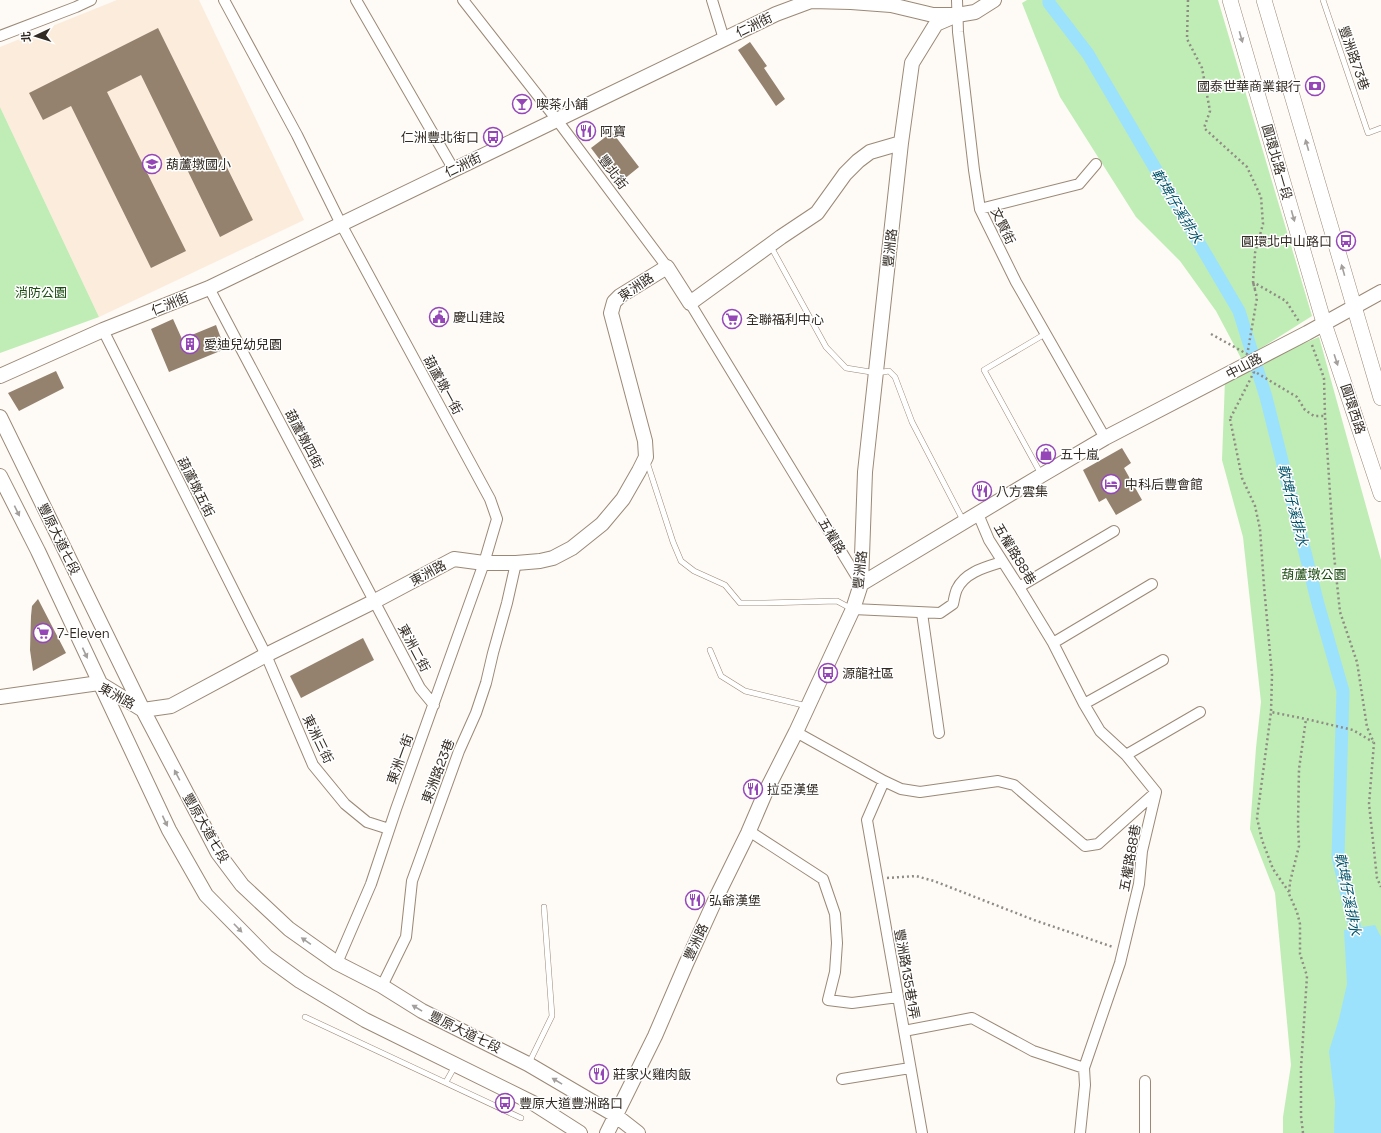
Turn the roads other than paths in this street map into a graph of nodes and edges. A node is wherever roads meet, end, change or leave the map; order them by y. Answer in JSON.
{"nodes":[{"id":1,"x":91,"y":0,"type":"edge"},
{"id":2,"x":224,"y":0,"type":"edge"},
{"id":3,"x":356,"y":0,"type":"edge"},
{"id":4,"x":463,"y":0,"type":"edge"},
{"id":5,"x":712,"y":0,"type":"edge"},
{"id":6,"x":957,"y":0,"type":"edge"},
{"id":7,"x":994,"y":0,"type":"edge"},
{"id":8,"x":1230,"y":0,"type":"edge"},
{"id":9,"x":1264,"y":0,"type":"edge"},
{"id":10,"x":1323,"y":0,"type":"edge"},
{"id":11,"x":74,"y":4,"type":"edge"},
{"id":12,"x":957,"y":15,"type":"junction"},
{"id":13,"x":0,"y":36,"type":"edge"},
{"id":14,"x":724,"y":39,"type":"junction"},
{"id":15,"x":557,"y":120,"type":"junction"},
{"id":16,"x":1381,"y":128,"type":"edge"},
{"id":17,"x":901,"y":143,"type":"junction"},
{"id":18,"x":1096,"y":164,"type":"dead end"},
{"id":19,"x":454,"y":170,"type":"junction"},
{"id":20,"x":980,"y":209,"type":"junction"},
{"id":21,"x":341,"y":224,"type":"junction"},
{"id":22,"x":770,"y":245,"type":"junction"},
{"id":23,"x":668,"y":267,"type":"junction"},
{"id":24,"x":209,"y":288,"type":"junction"},
{"id":25,"x":1381,"y":292,"type":"edge"},
{"id":26,"x":690,"y":303,"type":"junction"},
{"id":27,"x":1354,"y":307,"type":"junction"},
{"id":28,"x":1324,"y":323,"type":"junction"},
{"id":29,"x":103,"y":330,"type":"junction"},
{"id":30,"x":1045,"y":334,"type":"junction"},
{"id":31,"x":876,"y":373,"type":"junction"},
{"id":32,"x":0,"y":376,"type":"edge"},
{"id":33,"x":1381,"y":398,"type":"edge"},
{"id":34,"x":0,"y":417,"type":"edge"},
{"id":35,"x":1105,"y":438,"type":"junction"},
{"id":36,"x":646,"y":457,"type":"junction"},
{"id":37,"x":1042,"y":475,"type":"junction"},
{"id":38,"x":0,"y":476,"type":"edge"},
{"id":39,"x":1381,"y":494,"type":"edge"},
{"id":40,"x":978,"y":514,"type":"junction"},
{"id":41,"x":964,"y":522,"type":"junction"},
{"id":42,"x":1114,"y":531,"type":"dead end"},
{"id":43,"x":1002,"y":562,"type":"junction"},
{"id":44,"x":484,"y":563,"type":"junction"},
{"id":45,"x":516,"y":564,"type":"junction"},
{"id":46,"x":861,"y":584,"type":"junction"},
{"id":47,"x":1152,"y":584,"type":"dead end"},
{"id":48,"x":1019,"y":587,"type":"junction"},
{"id":49,"x":375,"y":601,"type":"junction"},
{"id":50,"x":853,"y":609,"type":"junction"},
{"id":51,"x":922,"y":613,"type":"junction"},
{"id":52,"x":1053,"y":643,"type":"junction"},
{"id":53,"x":710,"y":650,"type":"dead end"},
{"id":54,"x":266,"y":655,"type":"junction"},
{"id":55,"x":1163,"y":660,"type":"dead end"},
{"id":56,"x":99,"y":682,"type":"junction"},
{"id":57,"x":0,"y":697,"type":"edge"},
{"id":58,"x":1084,"y":704,"type":"junction"},
{"id":59,"x":434,"y":705,"type":"junction"},
{"id":60,"x":808,"y":706,"type":"junction"},
{"id":61,"x":143,"y":710,"type":"junction"},
{"id":62,"x":1200,"y":712,"type":"dead end"},
{"id":63,"x":796,"y":732,"type":"junction"},
{"id":64,"x":939,"y":733,"type":"dead end"},
{"id":65,"x":1126,"y":755,"type":"junction"},
{"id":66,"x":884,"y":781,"type":"junction"},
{"id":67,"x":1156,"y":792,"type":"junction"},
{"id":68,"x":389,"y":829,"type":"junction"},
{"id":69,"x":749,"y":830,"type":"junction"},
{"id":70,"x":544,"y":907,"type":"dead end"},
{"id":71,"x":337,"y":963,"type":"junction"},
{"id":72,"x":382,"y":986,"type":"junction"},
{"id":73,"x":898,"y":998,"type":"junction"},
{"id":74,"x":305,"y":1017,"type":"dead end"},
{"id":75,"x":904,"y":1031,"type":"junction"},
{"id":76,"x":528,"y":1064,"type":"junction"},
{"id":77,"x":456,"y":1065,"type":"junction"},
{"id":78,"x":910,"y":1068,"type":"junction"},
{"id":79,"x":1084,"y":1068,"type":"junction"},
{"id":80,"x":842,"y":1079,"type":"dead end"},
{"id":81,"x":1145,"y":1081,"type":"dead end"},
{"id":82,"x":446,"y":1082,"type":"junction"},
{"id":83,"x":615,"y":1115,"type":"junction"},
{"id":84,"x":521,"y":1118,"type":"dead end"},
{"id":85,"x":580,"y":1133,"type":"edge"},
{"id":86,"x":607,"y":1133,"type":"edge"},
{"id":87,"x":638,"y":1133,"type":"edge"},
{"id":88,"x":922,"y":1133,"type":"edge"},
{"id":89,"x":1080,"y":1133,"type":"edge"},
{"id":90,"x":1145,"y":1133,"type":"edge"}],
"edges":[{"from":1,"to":11,"type":"street"},
{"from":2,"to":21,"type":"street","name":"葫蘆墩一街"},
{"from":3,"to":19,"type":"street"},
{"from":4,"to":15,"type":"street","name":"豐北街"},
{"from":5,"to":14,"type":"street"},
{"from":6,"to":12,"type":"street","name":"文賢街"},
{"from":7,"to":12,"type":"street","name":"豐洲路"},
{"from":8,"to":28,"type":"main road","name":"圓環北路一段","one_way":true},
{"from":27,"to":9,"type":"main road","one_way":true},
{"from":10,"to":16,"type":"lane","name":"豐洲路73巷"},
{"from":11,"to":13,"type":"street"},
{"from":12,"to":14,"type":"street","name":"仁洲街"},
{"from":12,"to":17,"type":"street","name":"豐洲路"},
{"from":12,"to":20,"type":"street","name":"文賢街"},
{"from":14,"to":15,"type":"street","name":"仁洲街"},
{"from":15,"to":19,"type":"street","name":"仁洲街"},
{"from":15,"to":23,"type":"street","name":"豐北街"},
{"from":17,"to":22,"type":"street"},
{"from":17,"to":31,"type":"street","name":"豐洲路"},
{"from":18,"to":20,"type":"street"},
{"from":19,"to":21,"type":"street","name":"仁洲街"},
{"from":20,"to":30,"type":"street","name":"文賢街"},
{"from":21,"to":24,"type":"street","name":"仁洲街"},
{"from":21,"to":44,"type":"street","name":"葫蘆墩一街"},
{"from":22,"to":26,"type":"street"},
{"from":22,"to":31,"type":"lane"},
{"from":23,"to":26,"type":"street","name":"五權路"},
{"from":23,"to":36,"type":"street","name":"東洲路"},
{"from":24,"to":29,"type":"street","name":"仁洲街"},
{"from":24,"to":49,"type":"street","name":"葫蘆墩四街"},
{"from":25,"to":27,"type":"street","name":"中山路"},
{"from":26,"to":46,"type":"street","name":"五權路"},
{"from":27,"to":28,"type":"street","name":"中山路"},
{"from":27,"to":33,"type":"main road"},
{"from":28,"to":35,"type":"street","name":"中山路"},
{"from":28,"to":39,"type":"main road","name":"圓環西路","one_way":true},
{"from":29,"to":32,"type":"street","name":"仁洲街"},
{"from":29,"to":54,"type":"street","name":"葫蘆墩五街"},
{"from":30,"to":35,"type":"street","name":"文賢街"},
{"from":30,"to":37,"type":"lane"},
{"from":31,"to":41,"type":"lane"},
{"from":31,"to":46,"type":"street","name":"豐洲路"},
{"from":34,"to":61,"type":"street","name":"豐原大道七段"},
{"from":35,"to":37,"type":"street"},
{"from":36,"to":45,"type":"street","name":"東洲路"},
{"from":36,"to":50,"type":"lane"},
{"from":37,"to":40,"type":"street"},
{"from":38,"to":56,"type":"street","name":"豐原大道七段","one_way":true},
{"from":40,"to":41,"type":"street"},
{"from":40,"to":43,"type":"street","name":"五權路88巷"},
{"from":41,"to":46,"type":"street"},
{"from":42,"to":48,"type":"street"},
{"from":43,"to":48,"type":"street","name":"五權路88巷"},
{"from":43,"to":51,"type":"street"},
{"from":44,"to":45,"type":"street","name":"東洲路"},
{"from":44,"to":49,"type":"street","name":"東洲路"},
{"from":44,"to":59,"type":"street","name":"東洲一街"},
{"from":45,"to":72,"type":"street","name":"東洲路23巷"},
{"from":46,"to":50,"type":"street","name":"豐洲路"},
{"from":47,"to":52,"type":"street"},
{"from":48,"to":52,"type":"street","name":"五權路88巷"},
{"from":49,"to":54,"type":"street","name":"東洲路"},
{"from":49,"to":59,"type":"street","name":"東洲二街"},
{"from":50,"to":51,"type":"street"},
{"from":50,"to":60,"type":"street","name":"豐洲路"},
{"from":51,"to":64,"type":"street"},
{"from":52,"to":58,"type":"street","name":"五權路88巷"},
{"from":53,"to":60,"type":"lane"},
{"from":54,"to":61,"type":"street","name":"東洲路"},
{"from":54,"to":68,"type":"street","name":"東洲三街"},
{"from":55,"to":58,"type":"street"},
{"from":56,"to":57,"type":"street","name":"東洲路"},
{"from":56,"to":61,"type":"street","name":"東洲路"},
{"from":56,"to":77,"type":"street","name":"豐原大道七段","one_way":true},
{"from":58,"to":65,"type":"street","name":"五權路88巷"},
{"from":59,"to":68,"type":"street","name":"東洲一街"},
{"from":60,"to":63,"type":"street","name":"豐洲路"},
{"from":71,"to":61,"type":"street","name":"豐原大道七段","one_way":true},
{"from":62,"to":65,"type":"street"},
{"from":63,"to":66,"type":"street"},
{"from":63,"to":69,"type":"street","name":"豐洲路"},
{"from":65,"to":67,"type":"street","name":"五權路88巷"},
{"from":66,"to":67,"type":"street"},
{"from":66,"to":73,"type":"street","name":"豐洲路135巷1弄"},
{"from":67,"to":79,"type":"street","name":"五權路88巷"},
{"from":68,"to":71,"type":"street","name":"東洲一街"},
{"from":69,"to":73,"type":"street"},
{"from":69,"to":83,"type":"street","name":"豐洲路"},
{"from":70,"to":76,"type":"lane"},
{"from":71,"to":72,"type":"street","name":"豐原大道七段"},
{"from":76,"to":72,"type":"street","name":"豐原大道七段","one_way":true},
{"from":73,"to":75,"type":"street","name":"豐洲路135巷1弄"},
{"from":74,"to":82,"type":"lane"},
{"from":75,"to":78,"type":"street","name":"豐洲路135巷1弄"},
{"from":75,"to":79,"type":"street"},
{"from":83,"to":76,"type":"street","name":"豐原大道七段","one_way":true},
{"from":77,"to":82,"type":"lane"},
{"from":77,"to":85,"type":"street","name":"豐原大道七段"},
{"from":78,"to":80,"type":"street"},
{"from":78,"to":88,"type":"street","name":"豐洲路135巷1弄"},
{"from":79,"to":89,"type":"street","name":"五權路88巷"},
{"from":81,"to":90,"type":"street"},
{"from":82,"to":84,"type":"lane"},
{"from":83,"to":86,"type":"street","name":"豐洲路"},
{"from":83,"to":87,"type":"street","name":"豐原大道七段"}]}
